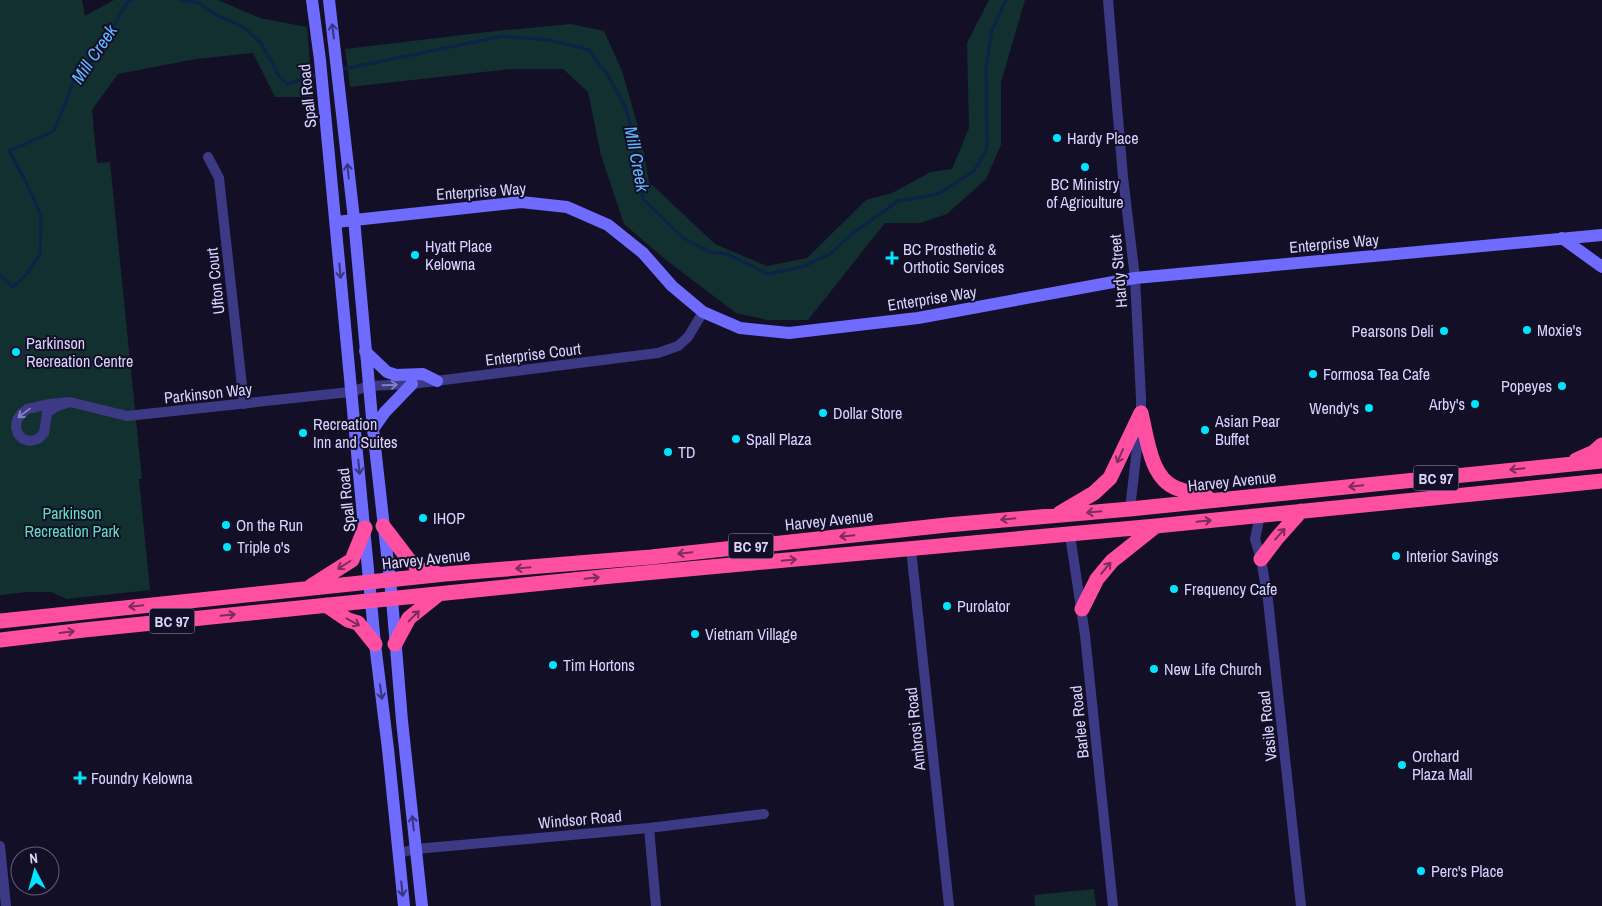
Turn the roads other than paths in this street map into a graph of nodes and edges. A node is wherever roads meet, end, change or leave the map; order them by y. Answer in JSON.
{"nodes":[{"id":1,"x":312,"y":0,"type":"edge"},
{"id":2,"x":329,"y":0,"type":"edge"},
{"id":3,"x":1108,"y":0,"type":"edge"},
{"id":4,"x":208,"y":157,"type":"dead end"},
{"id":5,"x":354,"y":220,"type":"junction"},
{"id":6,"x":336,"y":222,"type":"junction"},
{"id":7,"x":1602,"y":235,"type":"edge"},
{"id":8,"x":1562,"y":238,"type":"junction"},
{"id":9,"x":1602,"y":267,"type":"edge"},
{"id":10,"x":1135,"y":278,"type":"junction"},
{"id":11,"x":703,"y":312,"type":"junction"},
{"id":12,"x":365,"y":351,"type":"junction"},
{"id":13,"x":437,"y":381,"type":"junction"},
{"id":14,"x":412,"y":384,"type":"junction"},
{"id":15,"x":369,"y":386,"type":"junction"},
{"id":16,"x":350,"y":392,"type":"junction"},
{"id":17,"x":70,"y":402,"type":"junction"},
{"id":18,"x":244,"y":404,"type":"junction"},
{"id":19,"x":1141,"y":412,"type":"junction"},
{"id":20,"x":373,"y":429,"type":"junction"},
{"id":21,"x":1602,"y":445,"type":"edge"},
{"id":22,"x":1602,"y":461,"type":"edge"},
{"id":23,"x":1566,"y":465,"type":"junction"},
{"id":24,"x":1600,"y":482,"type":"edge"},
{"id":25,"x":1306,"y":491,"type":"junction"},
{"id":26,"x":1216,"y":499,"type":"junction"},
{"id":27,"x":1130,"y":509,"type":"junction"},
{"id":28,"x":1301,"y":511,"type":"junction"},
{"id":29,"x":1057,"y":515,"type":"junction"},
{"id":30,"x":1260,"y":515,"type":"junction"},
{"id":31,"x":947,"y":525,"type":"junction"},
{"id":32,"x":383,"y":526,"type":"junction"},
{"id":33,"x":1156,"y":526,"type":"junction"},
{"id":34,"x":365,"y":528,"type":"junction"},
{"id":35,"x":1092,"y":532,"type":"junction"},
{"id":36,"x":1070,"y":535,"type":"junction"},
{"id":37,"x":912,"y":549,"type":"junction"},
{"id":38,"x":1261,"y":559,"type":"junction"},
{"id":39,"x":445,"y":574,"type":"junction"},
{"id":40,"x":390,"y":580,"type":"junction"},
{"id":41,"x":370,"y":582,"type":"junction"},
{"id":42,"x":307,"y":588,"type":"junction"},
{"id":43,"x":439,"y":594,"type":"junction"},
{"id":44,"x":392,"y":599,"type":"junction"},
{"id":45,"x":372,"y":601,"type":"junction"},
{"id":46,"x":326,"y":605,"type":"junction"},
{"id":47,"x":1082,"y":610,"type":"junction"},
{"id":48,"x":0,"y":621,"type":"edge"},
{"id":49,"x":18,"y":638,"type":"junction"},
{"id":50,"x":0,"y":640,"type":"edge"},
{"id":51,"x":375,"y":644,"type":"junction"},
{"id":52,"x":395,"y":644,"type":"junction"},
{"id":53,"x":0,"y":652,"type":"edge"},
{"id":54,"x":764,"y":814,"type":"dead end"},
{"id":55,"x":649,"y":828,"type":"junction"},
{"id":56,"x":0,"y":846,"type":"edge"},
{"id":57,"x":416,"y":849,"type":"junction"},
{"id":58,"x":399,"y":854,"type":"junction"},
{"id":59,"x":1,"y":861,"type":"edge"},
{"id":60,"x":6,"y":906,"type":"edge"},
{"id":61,"x":404,"y":906,"type":"edge"},
{"id":62,"x":422,"y":906,"type":"edge"},
{"id":63,"x":656,"y":906,"type":"edge"},
{"id":64,"x":949,"y":906,"type":"edge"},
{"id":65,"x":1113,"y":906,"type":"edge"},
{"id":66,"x":1301,"y":906,"type":"edge"}],
"edges":[{"from":1,"to":6,"type":"main road","name":"Spall Road"},
{"from":5,"to":2,"type":"main road","name":"Spall Road","one_way":true},
{"from":3,"to":10,"type":"street","name":"Hardy Street"},
{"from":4,"to":18,"type":"street","name":"Ufton Court"},
{"from":5,"to":6,"type":"main road","name":"Enterprise Way"},
{"from":5,"to":11,"type":"main road","name":"Enterprise Way"},
{"from":5,"to":12,"type":"main road","name":"Spall Road"},
{"from":6,"to":16,"type":"main road","name":"Spall Road","one_way":true},
{"from":7,"to":8,"type":"main road","name":"Enterprise Way"},
{"from":8,"to":9,"type":"main road"},
{"from":8,"to":10,"type":"main road","name":"Enterprise Way"},
{"from":10,"to":11,"type":"main road","name":"Enterprise Way"},
{"from":10,"to":19,"type":"street","name":"Hardy Street"},
{"from":11,"to":13,"type":"street","name":"Enterprise Court"},
{"from":12,"to":13,"type":"main road"},
{"from":12,"to":15,"type":"main road","name":"Spall Road"},
{"from":13,"to":14,"type":"street","name":"Enterprise Court"},
{"from":15,"to":14,"type":"street","name":"Enterprise Court","one_way":true},
{"from":14,"to":20,"type":"main road"},
{"from":15,"to":16,"type":"street","name":"Enterprise Court"},
{"from":15,"to":20,"type":"main road","name":"Spall Road"},
{"from":16,"to":18,"type":"street","name":"Parkinson Way"},
{"from":16,"to":34,"type":"main road","name":"Spall Road","one_way":true},
{"from":17,"to":17,"type":"street","name":"Parkinson Way","one_way":true},
{"from":17,"to":18,"type":"street","name":"Parkinson Way"},
{"from":19,"to":26,"type":"highway"},
{"from":19,"to":27,"type":"street","name":"Hardy Street"},
{"from":19,"to":29,"type":"highway","one_way":true},
{"from":20,"to":32,"type":"main road","name":"Spall Road"},
{"from":21,"to":23,"type":"highway"},
{"from":22,"to":23,"type":"highway","name":"Harvey Avenue","number":"BC 97"},
{"from":23,"to":25,"type":"highway","name":"Harvey Avenue","number":"BC 97","one_way":true},
{"from":24,"to":28,"type":"highway","number":"BC 97"},
{"from":25,"to":26,"type":"highway","name":"Harvey Avenue","number":"BC 97"},
{"from":25,"to":30,"type":"highway"},
{"from":26,"to":27,"type":"highway","name":"Harvey Avenue","number":"BC 97"},
{"from":27,"to":29,"type":"highway","name":"Harvey Avenue","number":"BC 97","one_way":true},
{"from":27,"to":35,"type":"highway"},
{"from":28,"to":30,"type":"highway","number":"BC 97"},
{"from":38,"to":28,"type":"highway","one_way":true},
{"from":29,"to":31,"type":"highway","name":"Harvey Avenue","number":"BC 97","one_way":true},
{"from":33,"to":30,"type":"highway","number":"BC 97","one_way":true},
{"from":30,"to":38,"type":"street","name":"Vasile Road"},
{"from":31,"to":37,"type":"highway"},
{"from":31,"to":39,"type":"highway","name":"Harvey Avenue","number":"BC 97","one_way":true},
{"from":32,"to":39,"type":"highway"},
{"from":32,"to":40,"type":"main road","name":"Spall Road"},
{"from":33,"to":35,"type":"highway","number":"BC 97"},
{"from":47,"to":33,"type":"highway","one_way":true},
{"from":34,"to":41,"type":"main road","name":"Spall Road"},
{"from":34,"to":42,"type":"highway","one_way":true},
{"from":35,"to":36,"type":"highway","number":"BC 97"},
{"from":36,"to":37,"type":"highway","number":"BC 97"},
{"from":36,"to":47,"type":"street","name":"Barlee Road"},
{"from":43,"to":37,"type":"highway","number":"BC 97","one_way":true},
{"from":37,"to":64,"type":"street","name":"Ambrosi Road"},
{"from":38,"to":66,"type":"street","name":"Vasile Road"},
{"from":39,"to":40,"type":"highway","name":"Harvey Avenue","number":"BC 97"},
{"from":40,"to":41,"type":"highway","name":"Harvey Avenue","number":"BC 97"},
{"from":40,"to":44,"type":"main road","name":"Spall Road"},
{"from":41,"to":42,"type":"highway","name":"Harvey Avenue","number":"BC 97"},
{"from":41,"to":45,"type":"main road","name":"Spall Road"},
{"from":42,"to":48,"type":"highway","name":"Harvey Avenue","number":"BC 97","one_way":true},
{"from":43,"to":44,"type":"highway","number":"BC 97"},
{"from":52,"to":43,"type":"highway","one_way":true},
{"from":44,"to":45,"type":"highway","number":"BC 97"},
{"from":44,"to":52,"type":"main road","name":"Spall Road"},
{"from":45,"to":46,"type":"highway","number":"BC 97"},
{"from":45,"to":51,"type":"main road","name":"Spall Road"},
{"from":49,"to":46,"type":"highway","number":"BC 97","one_way":true},
{"from":46,"to":51,"type":"highway","one_way":true},
{"from":47,"to":65,"type":"street","name":"Barlee Road"},
{"from":49,"to":50,"type":"highway","number":"BC 97"},
{"from":49,"to":53,"type":"highway"},
{"from":51,"to":58,"type":"main road","name":"Spall Road","one_way":true},
{"from":57,"to":52,"type":"main road","name":"Spall Road","one_way":true},
{"from":54,"to":55,"type":"street","name":"Windsor Road"},
{"from":55,"to":57,"type":"street","name":"Windsor Road"},
{"from":55,"to":63,"type":"street"},
{"from":56,"to":59,"type":"street"},
{"from":57,"to":58,"type":"street","name":"Windsor Road"},
{"from":57,"to":62,"type":"main road","name":"Spall Road"},
{"from":58,"to":61,"type":"main road","name":"Spall Road","one_way":true},
{"from":59,"to":60,"type":"street"}]}
